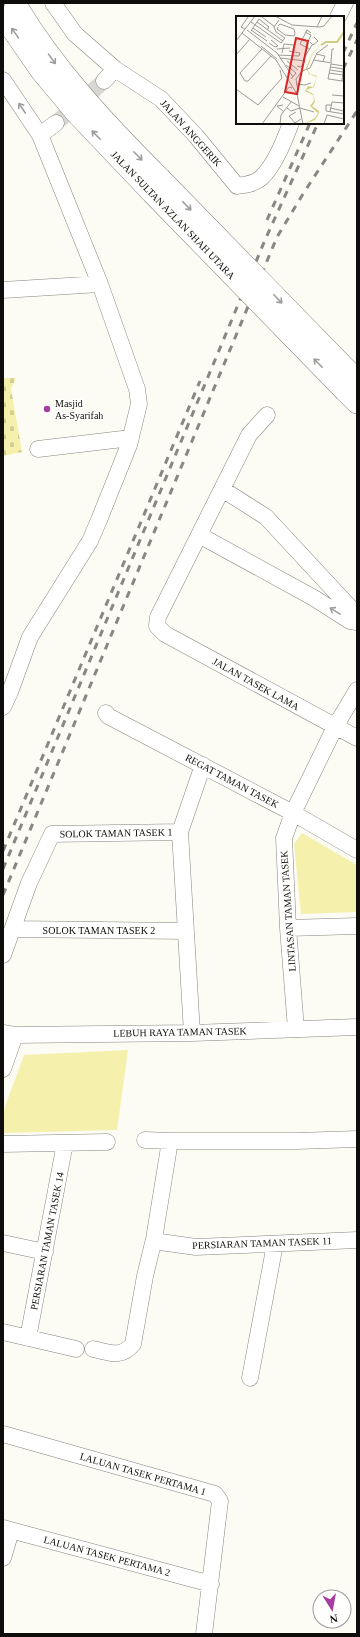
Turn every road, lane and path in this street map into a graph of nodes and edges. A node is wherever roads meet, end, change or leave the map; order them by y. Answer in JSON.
{"nodes":[{"id":1,"x":15,"y":3,"type":"edge"},
{"id":2,"x":53,"y":3,"type":"edge"},
{"id":3,"x":345,"y":3,"type":"edge"},
{"id":4,"x":3,"y":16,"type":"edge"},
{"id":5,"x":338,"y":16,"type":"edge"},
{"id":6,"x":115,"y":69,"type":"junction"},
{"id":7,"x":3,"y":80,"type":"edge"},
{"id":8,"x":104,"y":81,"type":"tunnel mouth"},
{"id":9,"x":56,"y":123,"type":"tunnel mouth"},
{"id":10,"x":291,"y":124,"type":"edge"},
{"id":11,"x":40,"y":135,"type":"junction"},
{"id":12,"x":156,"y":186,"type":"junction"},
{"id":13,"x":100,"y":284,"type":"junction"},
{"id":14,"x":3,"y":290,"type":"edge"},
{"id":15,"x":353,"y":388,"type":"edge"},
{"id":16,"x":267,"y":415,"type":"dead end"},
{"id":17,"x":131,"y":438,"type":"junction"},
{"id":18,"x":38,"y":449,"type":"dead end"},
{"id":19,"x":222,"y":489,"type":"junction"},
{"id":20,"x":199,"y":535,"type":"junction"},
{"id":21,"x":331,"y":587,"type":"junction"},
{"id":22,"x":314,"y":598,"type":"junction"},
{"id":23,"x":357,"y":615,"type":"edge"},
{"id":24,"x":357,"y":622,"type":"edge"},
{"id":25,"x":357,"y":690,"type":"edge"},
{"id":26,"x":3,"y":707,"type":"edge"},
{"id":27,"x":106,"y":713,"type":"dead end"},
{"id":28,"x":335,"y":727,"type":"junction"},
{"id":29,"x":357,"y":738,"type":"edge"},
{"id":30,"x":203,"y":765,"type":"junction"},
{"id":31,"x":293,"y":813,"type":"junction"},
{"id":32,"x":180,"y":832,"type":"junction"},
{"id":33,"x":357,"y":850,"type":"edge"},
{"id":34,"x":357,"y":926,"type":"edge"},
{"id":35,"x":288,"y":928,"type":"junction"},
{"id":36,"x":13,"y":929,"type":"junction"},
{"id":37,"x":186,"y":930,"type":"junction"},
{"id":38,"x":3,"y":955,"type":"edge"},
{"id":39,"x":357,"y":1027,"type":"edge"},
{"id":40,"x":296,"y":1029,"type":"junction"},
{"id":41,"x":192,"y":1033,"type":"junction"},
{"id":42,"x":9,"y":1034,"type":"edge"},
{"id":43,"x":3,"y":1069,"type":"edge"},
{"id":44,"x":357,"y":1139,"type":"edge"},
{"id":45,"x":145,"y":1140,"type":"dead end"},
{"id":46,"x":170,"y":1141,"type":"junction"},
{"id":47,"x":107,"y":1142,"type":"dead end"},
{"id":48,"x":66,"y":1143,"type":"junction"},
{"id":49,"x":3,"y":1144,"type":"edge"},
{"id":50,"x":154,"y":1239,"type":"junction"},
{"id":51,"x":357,"y":1240,"type":"edge"},
{"id":52,"x":3,"y":1243,"type":"edge"},
{"id":53,"x":275,"y":1244,"type":"junction"},
{"id":54,"x":45,"y":1252,"type":"junction"},
{"id":55,"x":3,"y":1332,"type":"edge"},
{"id":56,"x":28,"y":1338,"type":"junction"},
{"id":57,"x":92,"y":1349,"type":"dead end"},
{"id":58,"x":76,"y":1350,"type":"dead end"},
{"id":59,"x":250,"y":1378,"type":"dead end"},
{"id":60,"x":3,"y":1434,"type":"edge"},
{"id":61,"x":7,"y":1530,"type":"edge"},
{"id":62,"x":3,"y":1558,"type":"edge"},
{"id":63,"x":211,"y":1584,"type":"junction"},
{"id":64,"x":204,"y":1634,"type":"edge"}],
"edges":[{"from":1,"to":12,"type":"main road","name":"JALAN SULTAN AZLAN SHAH UTARA","one_way":true},
{"from":2,"to":6,"type":"street","name":"JALAN ANGGERIK"},
{"from":3,"to":5,"type":"street"},
{"from":12,"to":4,"type":"main road","name":"JALAN SULTAN AZLAN SHAH UTARA","one_way":true},
{"from":6,"to":8,"type":"street"},
{"from":6,"to":10,"type":"street","name":"JALAN ANGGERIK"},
{"from":11,"to":7,"type":"street","one_way":true},
{"from":9,"to":11,"type":"street"},
{"from":11,"to":13,"type":"street"},
{"from":12,"to":15,"type":"main road","name":"JALAN SULTAN AZLAN SHAH UTARA","bridge":true},
{"from":13,"to":14,"type":"street"},
{"from":13,"to":17,"type":"street"},
{"from":16,"to":19,"type":"street"},
{"from":17,"to":18,"type":"street"},
{"from":17,"to":26,"type":"street"},
{"from":19,"to":20,"type":"street"},
{"from":19,"to":21,"type":"street"},
{"from":20,"to":22,"type":"street"},
{"from":20,"to":28,"type":"street","name":"JALAN TASEK LAMA"},
{"from":21,"to":22,"type":"street"},
{"from":21,"to":23,"type":"street"},
{"from":24,"to":22,"type":"street","one_way":true},
{"from":25,"to":28,"type":"street","name":"LINTASAN TAMAN TASEK"},
{"from":27,"to":30,"type":"street","name":"REGAT TAMAN TASEK"},
{"from":28,"to":29,"type":"street","name":"JALAN TASEK LAMA"},
{"from":28,"to":31,"type":"street","name":"LINTASAN TAMAN TASEK"},
{"from":30,"to":31,"type":"street","name":"REGAT TAMAN TASEK"},
{"from":30,"to":32,"type":"street"},
{"from":31,"to":33,"type":"street","name":"REGAT TAMAN TASEK"},
{"from":31,"to":35,"type":"street","name":"LINTASAN TAMAN TASEK"},
{"from":32,"to":36,"type":"street","name":"SOLOK TAMAN TASEK 1"},
{"from":32,"to":37,"type":"street"},
{"from":34,"to":35,"type":"street"},
{"from":35,"to":40,"type":"street","name":"LINTASAN TAMAN TASEK"},
{"from":36,"to":37,"type":"street","name":"SOLOK TAMAN TASEK 2"},
{"from":36,"to":38,"type":"street"},
{"from":37,"to":41,"type":"street"},
{"from":39,"to":40,"type":"street","name":"LEBUH RAYA TAMAN TASEK"},
{"from":40,"to":41,"type":"street","name":"LEBUH RAYA TAMAN TASEK"},
{"from":41,"to":42,"type":"street","name":"LEBUH RAYA TAMAN TASEK"},
{"from":42,"to":43,"type":"street"},
{"from":44,"to":46,"type":"street"},
{"from":45,"to":46,"type":"street"},
{"from":46,"to":50,"type":"street"},
{"from":47,"to":48,"type":"street"},
{"from":48,"to":49,"type":"street"},
{"from":48,"to":54,"type":"street","name":"PERSIARAN TAMAN TASEK 14"},
{"from":50,"to":53,"type":"street","name":"PERSIARAN TAMAN TASEK 11"},
{"from":50,"to":57,"type":"street"},
{"from":51,"to":53,"type":"street","name":"PERSIARAN TAMAN TASEK 11"},
{"from":52,"to":54,"type":"street"},
{"from":53,"to":59,"type":"street"},
{"from":54,"to":56,"type":"street","name":"PERSIARAN TAMAN TASEK 14"},
{"from":55,"to":56,"type":"street"},
{"from":56,"to":58,"type":"street"},
{"from":60,"to":63,"type":"street","name":"LALUAN TASEK PERTAMA 1"},
{"from":61,"to":62,"type":"street"},
{"from":61,"to":63,"type":"street","name":"LALUAN TASEK PERTAMA 2"},
{"from":63,"to":64,"type":"street","name":"LALUAN TASEK PERTAMA 1"}]}
